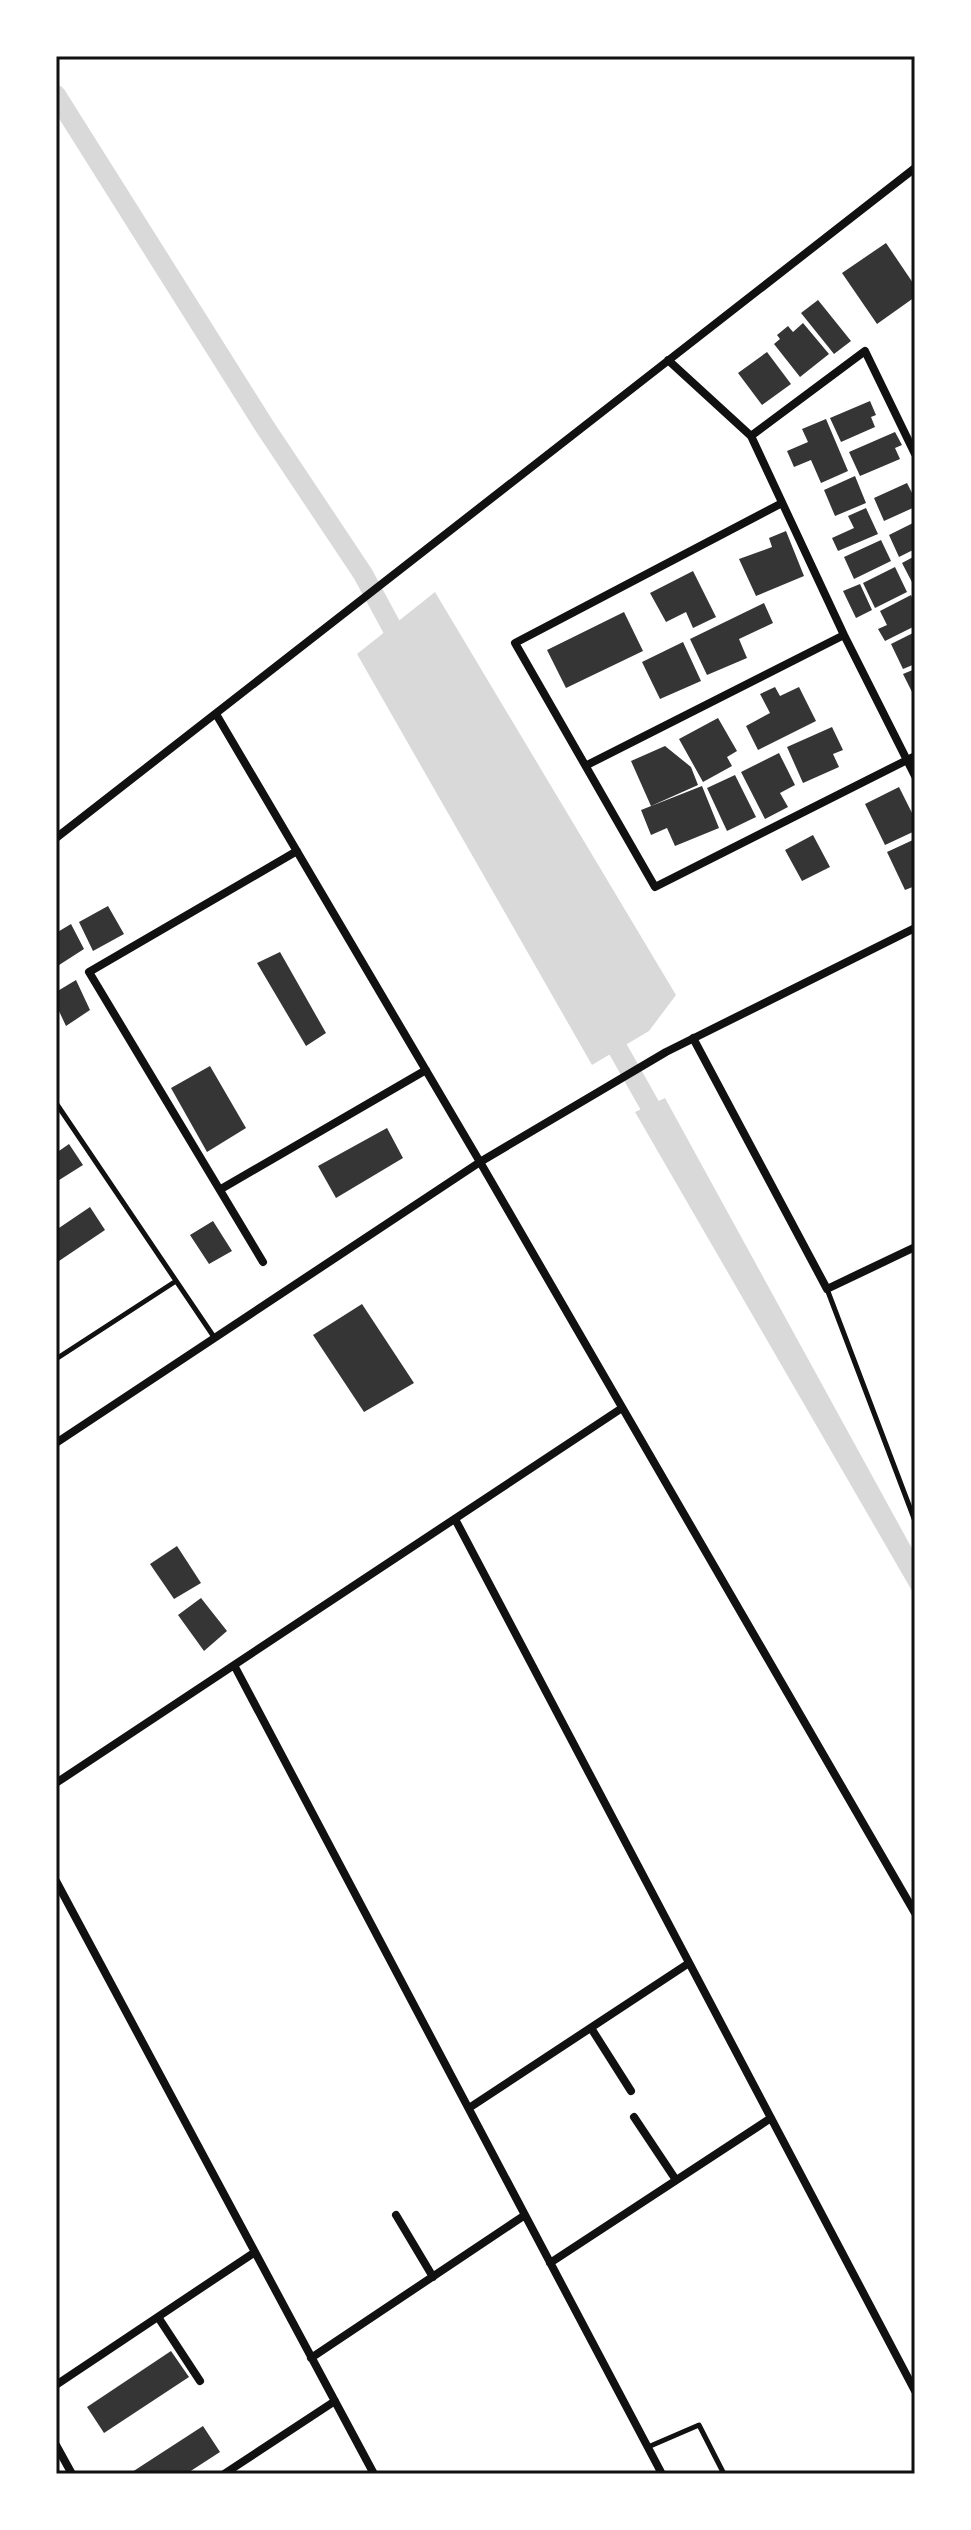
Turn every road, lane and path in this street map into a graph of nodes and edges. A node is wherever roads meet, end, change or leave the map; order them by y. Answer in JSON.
{"nodes":[{"id":1,"x":915,"y":168,"type":"edge"},
{"id":2,"x":668,"y":360,"type":"junction"},
{"id":3,"x":751,"y":436,"type":"junction"},
{"id":4,"x":915,"y":454,"type":"edge"},
{"id":5,"x":782,"y":503,"type":"junction"},
{"id":6,"x":844,"y":635,"type":"junction"},
{"id":7,"x":216,"y":714,"type":"junction"},
{"id":8,"x":911,"y":759,"type":"edge"},
{"id":9,"x":587,"y":765,"type":"junction"},
{"id":10,"x":915,"y":776,"type":"edge"},
{"id":11,"x":56,"y":838,"type":"edge"},
{"id":12,"x":297,"y":851,"type":"junction"},
{"id":13,"x":915,"y":928,"type":"edge"},
{"id":14,"x":693,"y":1038,"type":"junction"},
{"id":15,"x":426,"y":1070,"type":"junction"},
{"id":16,"x":56,"y":1103,"type":"edge"},
{"id":17,"x":480,"y":1162,"type":"junction"},
{"id":18,"x":221,"y":1189,"type":"junction"},
{"id":19,"x":915,"y":1247,"type":"edge"},
{"id":20,"x":263,"y":1262,"type":"dead end"},
{"id":21,"x":176,"y":1281,"type":"junction"},
{"id":22,"x":827,"y":1289,"type":"junction"},
{"id":23,"x":214,"y":1337,"type":"junction"},
{"id":24,"x":56,"y":1359,"type":"edge"},
{"id":25,"x":622,"y":1408,"type":"junction"},
{"id":26,"x":56,"y":1443,"type":"edge"},
{"id":27,"x":455,"y":1519,"type":"junction"},
{"id":28,"x":915,"y":1521,"type":"edge"},
{"id":29,"x":234,"y":1665,"type":"junction"},
{"id":30,"x":56,"y":1783,"type":"edge"},
{"id":31,"x":56,"y":1881,"type":"edge"},
{"id":32,"x":915,"y":1913,"type":"edge"},
{"id":33,"x":689,"y":1963,"type":"junction"},
{"id":34,"x":591,"y":2028,"type":"junction"},
{"id":35,"x":631,"y":2091,"type":"dead end"},
{"id":36,"x":469,"y":2108,"type":"junction"},
{"id":37,"x":634,"y":2117,"type":"dead end"},
{"id":38,"x":771,"y":2118,"type":"junction"},
{"id":39,"x":676,"y":2180,"type":"junction"},
{"id":40,"x":396,"y":2215,"type":"dead end"},
{"id":41,"x":525,"y":2215,"type":"junction"},
{"id":42,"x":255,"y":2252,"type":"junction"},
{"id":43,"x":550,"y":2263,"type":"junction"},
{"id":44,"x":433,"y":2277,"type":"junction"},
{"id":45,"x":158,"y":2317,"type":"junction"},
{"id":46,"x":311,"y":2358,"type":"junction"},
{"id":47,"x":200,"y":2381,"type":"dead end"},
{"id":48,"x":56,"y":2385,"type":"edge"},
{"id":49,"x":915,"y":2391,"type":"edge"},
{"id":50,"x":335,"y":2401,"type":"junction"},
{"id":51,"x":56,"y":2445,"type":"edge"},
{"id":52,"x":648,"y":2447,"type":"junction"},
{"id":53,"x":72,"y":2474,"type":"edge"},
{"id":54,"x":224,"y":2474,"type":"edge"},
{"id":55,"x":374,"y":2474,"type":"edge"},
{"id":56,"x":662,"y":2474,"type":"edge"},
{"id":57,"x":724,"y":2474,"type":"edge"}],
"edges":[{"from":1,"to":2,"type":"street"},
{"from":2,"to":3,"type":"street"},
{"from":2,"to":7,"type":"street"},
{"from":3,"to":4,"type":"street"},
{"from":3,"to":5,"type":"street"},
{"from":5,"to":6,"type":"street"},
{"from":5,"to":9,"type":"street"},
{"from":6,"to":8,"type":"street"},
{"from":6,"to":9,"type":"street"},
{"from":7,"to":11,"type":"street"},
{"from":7,"to":12,"type":"street"},
{"from":8,"to":9,"type":"street"},
{"from":8,"to":10,"type":"street"},
{"from":12,"to":15,"type":"street"},
{"from":12,"to":18,"type":"street"},
{"from":13,"to":14,"type":"street"},
{"from":14,"to":17,"type":"street"},
{"from":14,"to":22,"type":"street"},
{"from":15,"to":17,"type":"street"},
{"from":15,"to":18,"type":"street"},
{"from":16,"to":21,"type":"lane"},
{"from":17,"to":23,"type":"street"},
{"from":17,"to":25,"type":"street"},
{"from":18,"to":20,"type":"street"},
{"from":19,"to":22,"type":"street"},
{"from":21,"to":23,"type":"lane"},
{"from":21,"to":24,"type":"lane"},
{"from":22,"to":28,"type":"lane"},
{"from":23,"to":26,"type":"street"},
{"from":25,"to":27,"type":"street"},
{"from":25,"to":32,"type":"street"},
{"from":27,"to":29,"type":"street"},
{"from":27,"to":33,"type":"street"},
{"from":29,"to":30,"type":"street"},
{"from":29,"to":36,"type":"street"},
{"from":31,"to":42,"type":"street"},
{"from":33,"to":34,"type":"street"},
{"from":33,"to":38,"type":"street"},
{"from":34,"to":35,"type":"street"},
{"from":34,"to":36,"type":"street"},
{"from":36,"to":41,"type":"street"},
{"from":37,"to":39,"type":"street"},
{"from":38,"to":39,"type":"street"},
{"from":38,"to":49,"type":"street"},
{"from":39,"to":43,"type":"street"},
{"from":40,"to":44,"type":"street"},
{"from":41,"to":43,"type":"street"},
{"from":41,"to":44,"type":"street"},
{"from":42,"to":45,"type":"street"},
{"from":42,"to":46,"type":"street"},
{"from":43,"to":52,"type":"street"},
{"from":44,"to":46,"type":"street"},
{"from":45,"to":47,"type":"street"},
{"from":45,"to":48,"type":"street"},
{"from":46,"to":50,"type":"street"},
{"from":50,"to":54,"type":"street"},
{"from":50,"to":55,"type":"street"},
{"from":51,"to":53,"type":"street"},
{"from":52,"to":56,"type":"street"},
{"from":52,"to":57,"type":"lane"}]}
